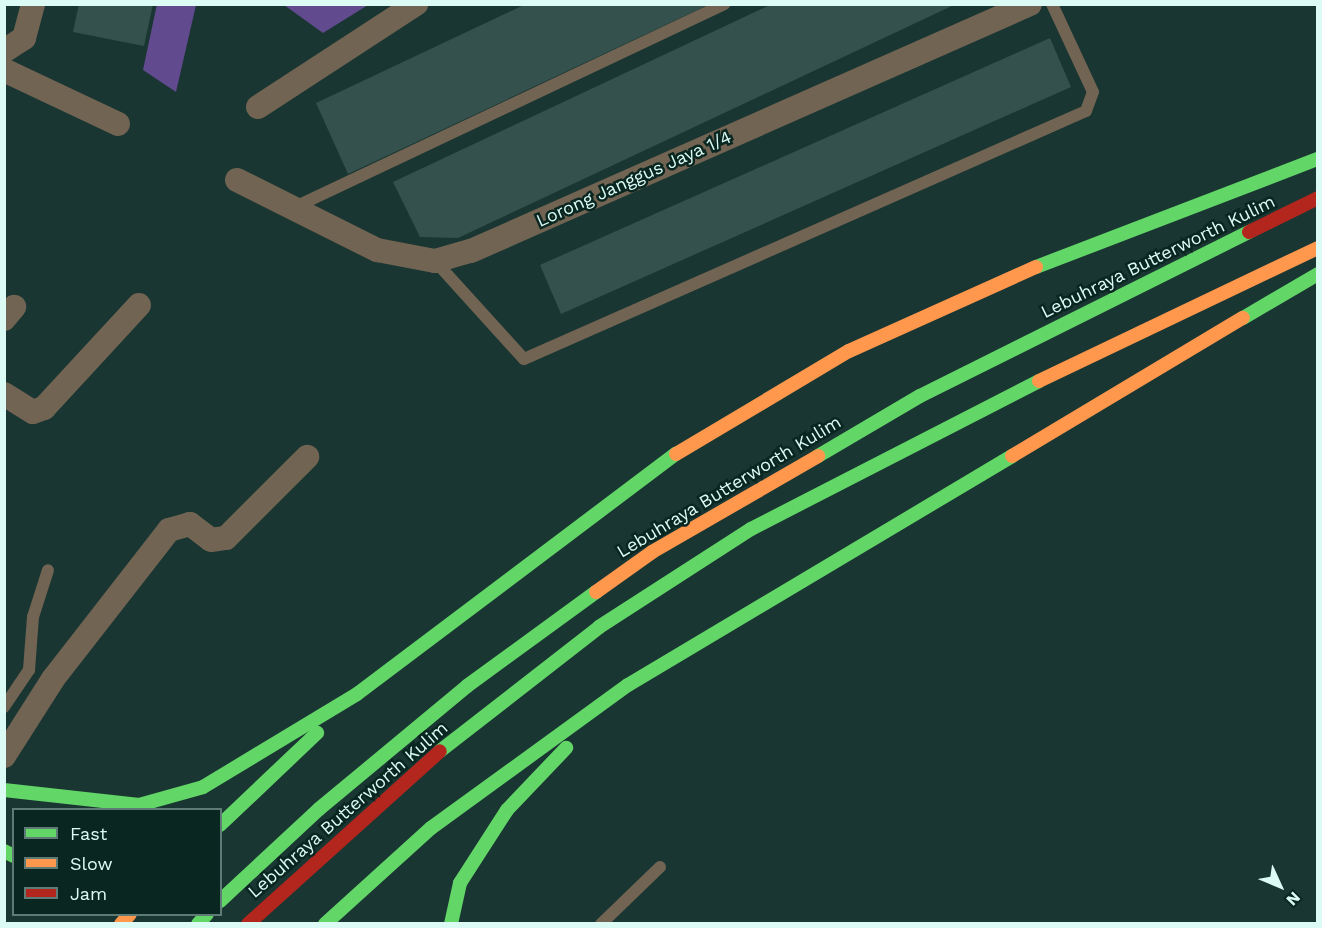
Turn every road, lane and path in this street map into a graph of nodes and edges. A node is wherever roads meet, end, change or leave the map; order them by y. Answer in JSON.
{"nodes":[{"id":1,"x":33,"y":4,"type":"edge"},
{"id":2,"x":416,"y":4,"type":"edge"},
{"id":3,"x":724,"y":4,"type":"edge"},
{"id":4,"x":1030,"y":4,"type":"edge"},
{"id":5,"x":1052,"y":4,"type":"edge"},
{"id":6,"x":4,"y":51,"type":"edge"},
{"id":7,"x":4,"y":70,"type":"edge"},
{"id":8,"x":258,"y":107,"type":"dead end"},
{"id":9,"x":118,"y":124,"type":"dead end"},
{"id":10,"x":1317,"y":159,"type":"edge"},
{"id":11,"x":237,"y":180,"type":"dead end"},
{"id":12,"x":1317,"y":198,"type":"edge"},
{"id":13,"x":292,"y":209,"type":"junction"},
{"id":14,"x":1317,"y":248,"type":"edge"},
{"id":15,"x":435,"y":261,"type":"junction"},
{"id":16,"x":1317,"y":274,"type":"edge"},
{"id":17,"x":139,"y":305,"type":"dead end"},
{"id":18,"x":4,"y":394,"type":"edge"},
{"id":19,"x":307,"y":457,"type":"dead end"},
{"id":20,"x":48,"y":570,"type":"dead end"},
{"id":21,"x":628,"y":685,"type":"junction"},
{"id":22,"x":357,"y":694,"type":"junction"},
{"id":23,"x":4,"y":707,"type":"edge"},
{"id":24,"x":4,"y":756,"type":"edge"},
{"id":25,"x":4,"y":790,"type":"edge"},
{"id":26,"x":4,"y":799,"type":"edge"},
{"id":27,"x":18,"y":808,"type":"edge"},
{"id":28,"x":222,"y":823,"type":"edge"},
{"id":29,"x":660,"y":867,"type":"dead end"},
{"id":30,"x":222,"y":899,"type":"edge"},
{"id":31,"x":194,"y":916,"type":"edge"},
{"id":32,"x":208,"y":924,"type":"edge"},
{"id":33,"x":248,"y":924,"type":"edge"},
{"id":34,"x":325,"y":924,"type":"edge"},
{"id":35,"x":451,"y":924,"type":"edge"},
{"id":36,"x":601,"y":924,"type":"edge"}],
"edges":[{"from":1,"to":6,"type":"street"},
{"from":2,"to":8,"type":"street"},
{"from":3,"to":13,"type":"lane"},
{"from":4,"to":15,"type":"street","name":"Lorong Janggus Jaya 1/4"},
{"from":5,"to":15,"type":"lane"},
{"from":7,"to":9,"type":"street"},
{"from":10,"to":22,"type":"main road"},
{"from":11,"to":13,"type":"street","name":"Lorong Janggus Jaya 1/4"},
{"from":12,"to":30,"type":"main road","name":"Lebuhraya Butterworth Kulim"},
{"from":13,"to":15,"type":"street","name":"Lorong Janggus Jaya 1/4"},
{"from":14,"to":33,"type":"main road","name":"Lebuhraya Butterworth Kulim"},
{"from":16,"to":21,"type":"main road"},
{"from":17,"to":18,"type":"street"},
{"from":19,"to":24,"type":"street"},
{"from":20,"to":23,"type":"lane"},
{"from":21,"to":34,"type":"main road"},
{"from":21,"to":35,"type":"main road"},
{"from":22,"to":25,"type":"main road"},
{"from":22,"to":28,"type":"main road"},
{"from":26,"to":27,"type":"main road"},
{"from":29,"to":36,"type":"lane"},
{"from":31,"to":32,"type":"main road"}]}
